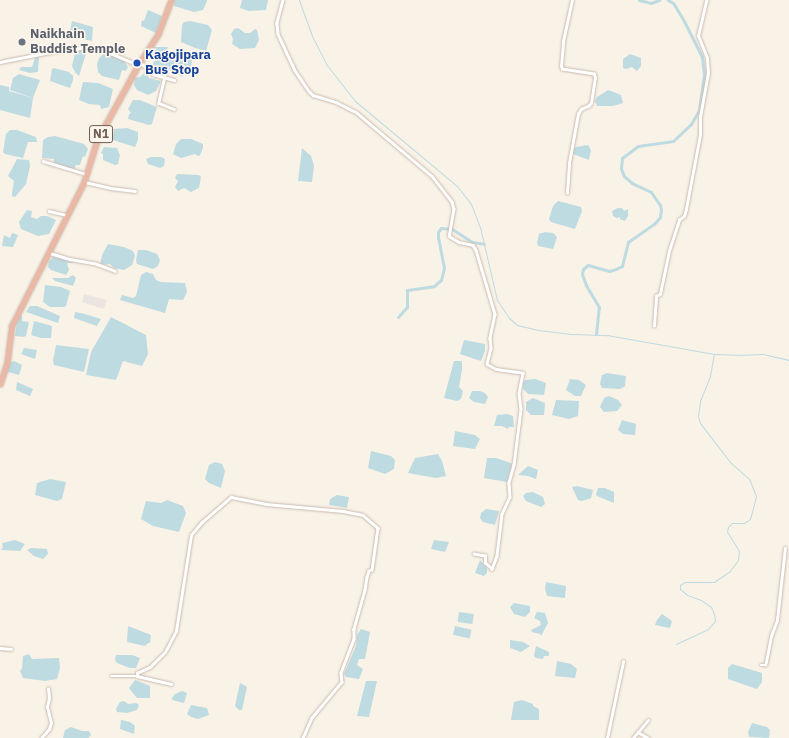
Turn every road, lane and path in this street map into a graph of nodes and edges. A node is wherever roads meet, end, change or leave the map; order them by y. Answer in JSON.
{"nodes":[{"id":1,"x":171,"y":0,"type":"edge"},
{"id":2,"x":284,"y":0,"type":"edge"},
{"id":3,"x":572,"y":0,"type":"edge"},
{"id":4,"x":706,"y":0,"type":"edge"},
{"id":5,"x":0,"y":62,"type":"edge"},
{"id":6,"x":139,"y":63,"type":"junction"},
{"id":7,"x":165,"y":76,"type":"junction"},
{"id":8,"x":174,"y":80,"type":"dead end"},
{"id":9,"x":174,"y":109,"type":"dead end"},
{"id":10,"x":43,"y":161,"type":"dead end"},
{"id":11,"x":86,"y":174,"type":"junction"},
{"id":12,"x":84,"y":182,"type":"junction"},
{"id":13,"x":136,"y":191,"type":"dead end"},
{"id":14,"x":567,"y":193,"type":"dead end"},
{"id":15,"x":49,"y":211,"type":"dead end"},
{"id":16,"x":68,"y":215,"type":"junction"},
{"id":17,"x":50,"y":252,"type":"junction"},
{"id":18,"x":115,"y":271,"type":"dead end"},
{"id":19,"x":654,"y":326,"type":"dead end"},
{"id":20,"x":0,"y":384,"type":"edge"},
{"id":21,"x":786,"y":548,"type":"dead end"},
{"id":22,"x":474,"y":554,"type":"dead end"},
{"id":23,"x":0,"y":648,"type":"edge"},
{"id":24,"x":11,"y":649,"type":"dead end"},
{"id":25,"x":623,"y":662,"type":"dead end"},
{"id":26,"x":761,"y":665,"type":"dead end"},
{"id":27,"x":111,"y":676,"type":"dead end"},
{"id":28,"x":137,"y":676,"type":"junction"},
{"id":29,"x":171,"y":684,"type":"dead end"},
{"id":30,"x":48,"y":689,"type":"dead end"},
{"id":31,"x":648,"y":720,"type":"dead end"},
{"id":32,"x":638,"y":732,"type":"junction"},
{"id":33,"x":41,"y":738,"type":"edge"},
{"id":34,"x":303,"y":738,"type":"edge"},
{"id":35,"x":607,"y":738,"type":"edge"},
{"id":36,"x":633,"y":738,"type":"edge"},
{"id":37,"x":648,"y":738,"type":"edge"}],
"edges":[{"from":1,"to":6,"type":"highway","number":"N1"},
{"from":2,"to":22,"type":"street"},
{"from":3,"to":14,"type":"street"},
{"from":4,"to":19,"type":"street"},
{"from":5,"to":6,"type":"street"},
{"from":6,"to":7,"type":"street"},
{"from":6,"to":11,"type":"highway","number":"N1"},
{"from":7,"to":8,"type":"street"},
{"from":7,"to":9,"type":"street"},
{"from":10,"to":11,"type":"street"},
{"from":11,"to":12,"type":"highway","number":"N1"},
{"from":12,"to":13,"type":"street"},
{"from":12,"to":16,"type":"highway","number":"N1"},
{"from":15,"to":16,"type":"street"},
{"from":16,"to":17,"type":"highway","number":"N1"},
{"from":17,"to":18,"type":"street"},
{"from":17,"to":20,"type":"highway","number":"N1"},
{"from":21,"to":26,"type":"street"},
{"from":23,"to":24,"type":"street"},
{"from":25,"to":35,"type":"street"},
{"from":27,"to":28,"type":"street"},
{"from":28,"to":29,"type":"street"},
{"from":28,"to":34,"type":"street"},
{"from":30,"to":33,"type":"street"},
{"from":31,"to":32,"type":"street"},
{"from":32,"to":36,"type":"street"},
{"from":32,"to":37,"type":"street"}]}
